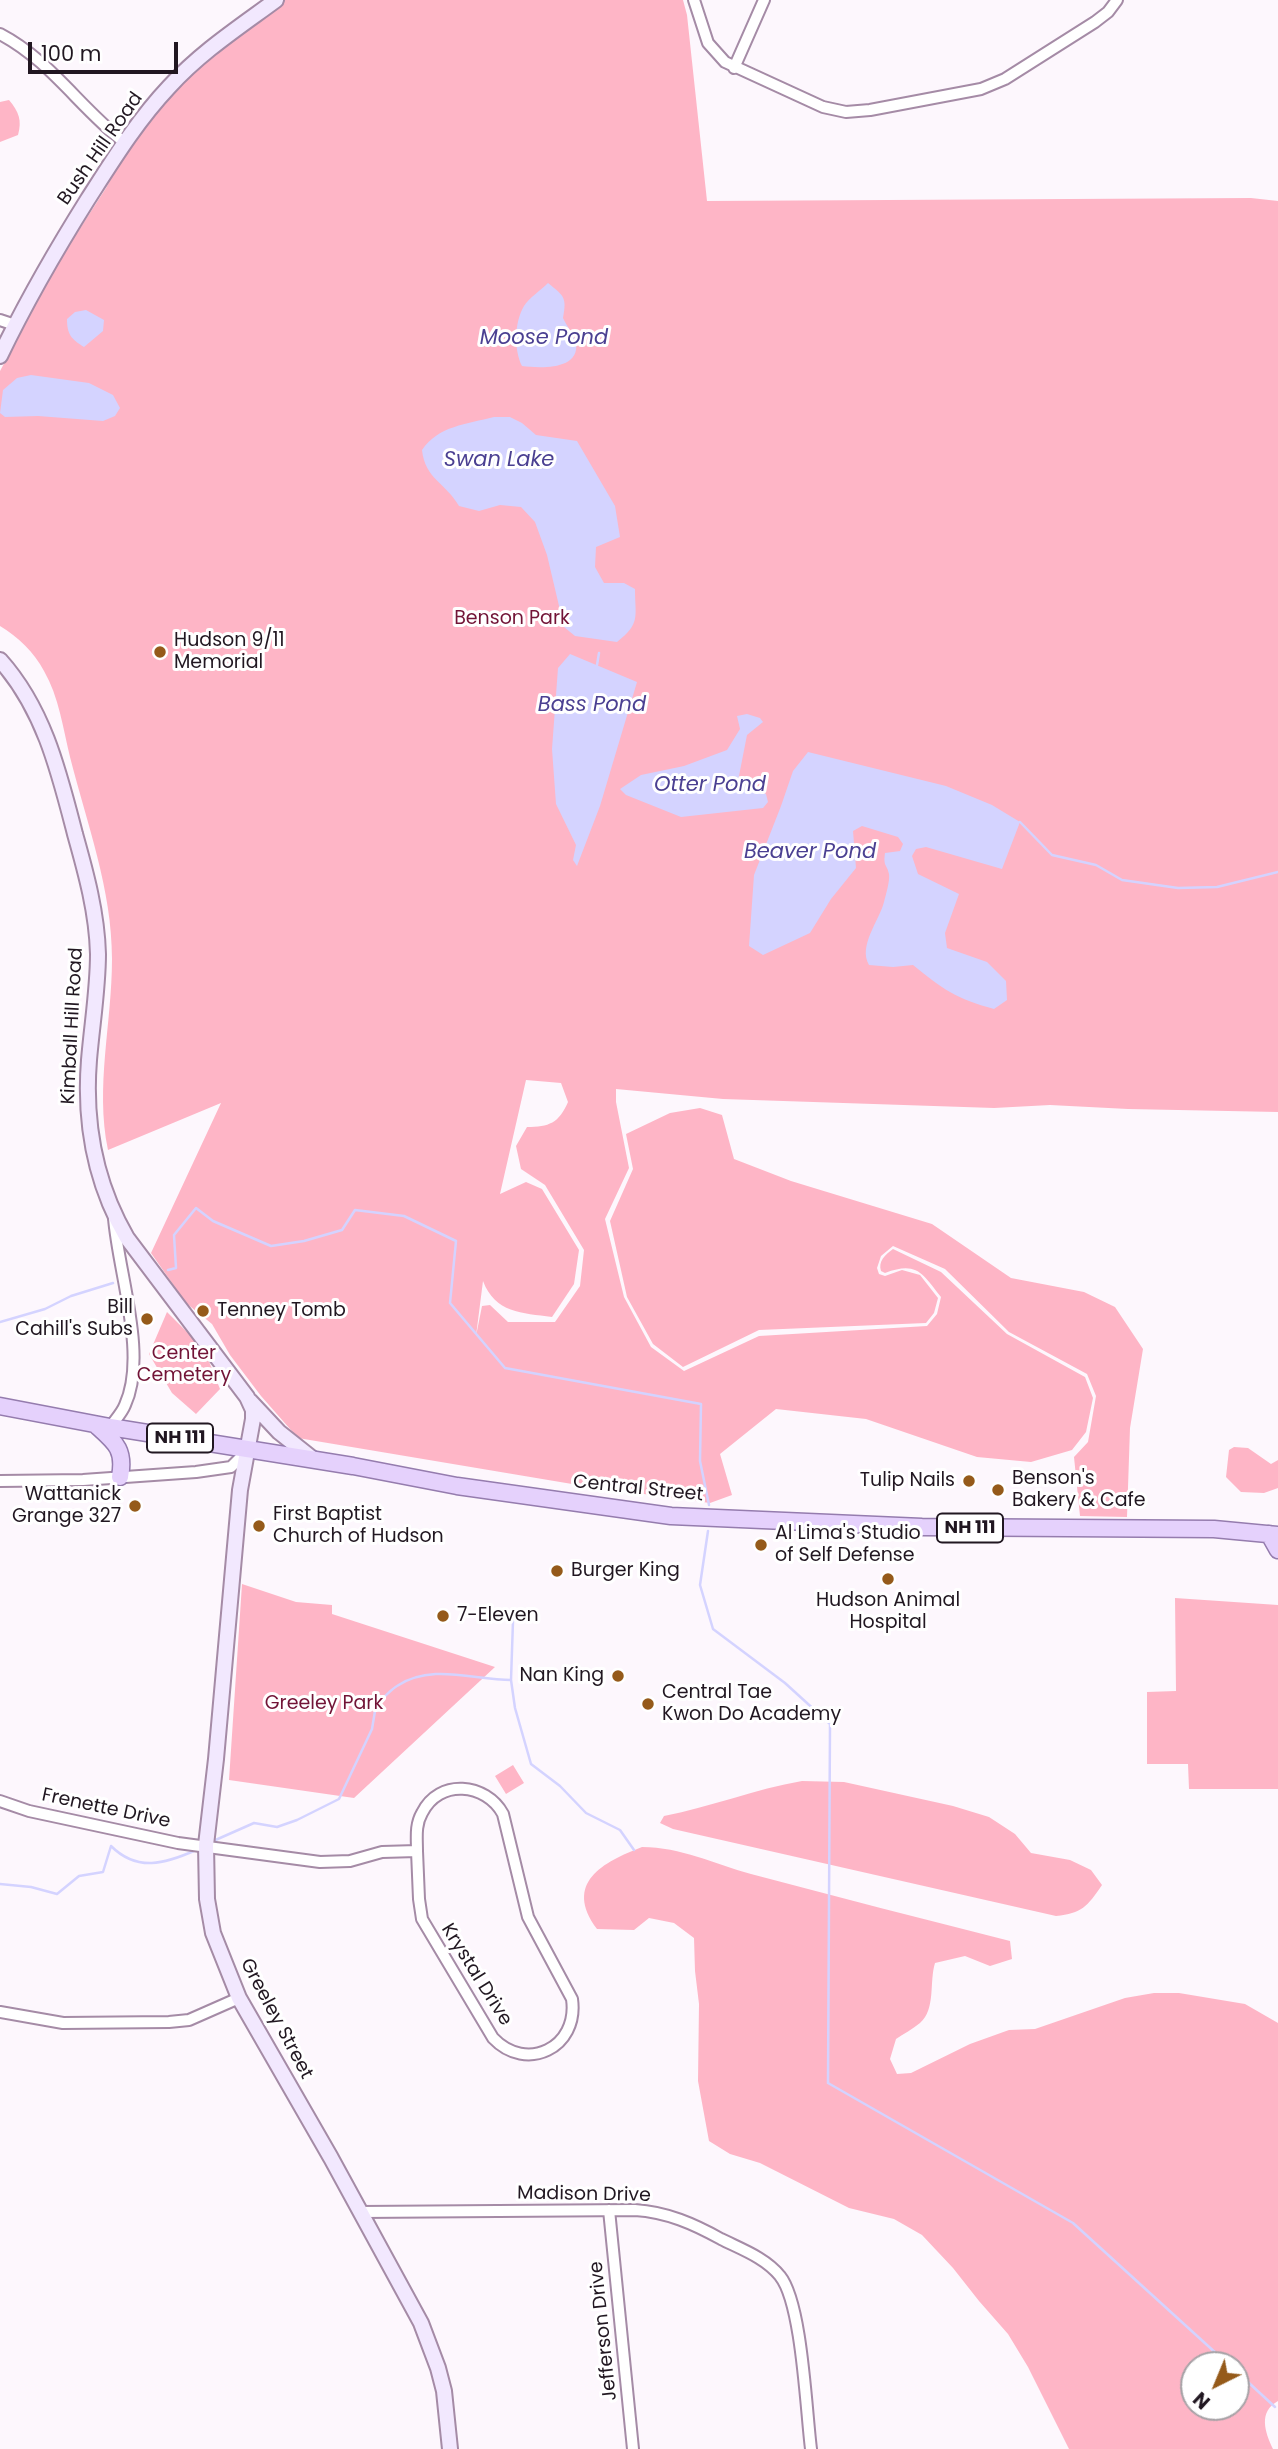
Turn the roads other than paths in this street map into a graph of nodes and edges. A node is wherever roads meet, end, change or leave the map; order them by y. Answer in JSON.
{"nodes":[{"id":1,"x":276,"y":0,"type":"edge"},
{"id":2,"x":694,"y":0,"type":"edge"},
{"id":3,"x":764,"y":0,"type":"edge"},
{"id":4,"x":1117,"y":0,"type":"edge"},
{"id":5,"x":0,"y":34,"type":"edge"},
{"id":6,"x":734,"y":68,"type":"junction"},
{"id":7,"x":124,"y":142,"type":"junction"},
{"id":8,"x":0,"y":320,"type":"edge"},
{"id":9,"x":15,"y":325,"type":"junction"},
{"id":10,"x":0,"y":356,"type":"edge"},
{"id":11,"x":0,"y":660,"type":"edge"},
{"id":12,"x":114,"y":1215,"type":"junction"},
{"id":13,"x":247,"y":1397,"type":"junction"},
{"id":14,"x":0,"y":1406,"type":"edge"},
{"id":15,"x":103,"y":1426,"type":"junction"},
{"id":16,"x":249,"y":1449,"type":"junction"},
{"id":17,"x":313,"y":1459,"type":"junction"},
{"id":18,"x":120,"y":1477,"type":"junction"},
{"id":19,"x":0,"y":1481,"type":"edge"},
{"id":20,"x":1273,"y":1534,"type":"edge"},
{"id":21,"x":1278,"y":1550,"type":"edge"},
{"id":22,"x":0,"y":1801,"type":"edge"},
{"id":23,"x":206,"y":1845,"type":"junction"},
{"id":24,"x":417,"y":1851,"type":"junction"},
{"id":25,"x":239,"y":1998,"type":"junction"},
{"id":26,"x":0,"y":2012,"type":"edge"},
{"id":27,"x":609,"y":2210,"type":"junction"},
{"id":28,"x":361,"y":2211,"type":"junction"},
{"id":29,"x":450,"y":2449,"type":"edge"},
{"id":30,"x":633,"y":2449,"type":"edge"},
{"id":31,"x":810,"y":2449,"type":"edge"}],
"edges":[{"from":1,"to":7,"type":"street","name":"Bush Hill Road"},
{"from":2,"to":6,"type":"street"},
{"from":3,"to":6,"type":"street"},
{"from":4,"to":6,"type":"street"},
{"from":5,"to":7,"type":"street"},
{"from":7,"to":9,"type":"street","name":"Bush Hill Road"},
{"from":8,"to":9,"type":"street"},
{"from":9,"to":10,"type":"street","name":"Bush Hill Road"},
{"from":11,"to":12,"type":"street","name":"Kimball Hill Road"},
{"from":12,"to":13,"type":"street","name":"Kimball Hill Road"},
{"from":12,"to":15,"type":"street"},
{"from":13,"to":16,"type":"street","name":"Kimball Hill Road"},
{"from":13,"to":17,"type":"street"},
{"from":14,"to":15,"type":"main road","name":"Central Street","number":"NH 111"},
{"from":15,"to":16,"type":"main road","name":"Central Street","number":"NH 111"},
{"from":15,"to":18,"type":"main road"},
{"from":16,"to":17,"type":"main road","name":"Central Street","number":"NH 111"},
{"from":16,"to":18,"type":"street"},
{"from":16,"to":23,"type":"street","name":"Greeley Street"},
{"from":17,"to":20,"type":"main road","name":"Central Street","number":"NH 111"},
{"from":18,"to":19,"type":"street"},
{"from":20,"to":21,"type":"main road","number":"NH 111"},
{"from":22,"to":23,"type":"street","name":"Frenette Drive"},
{"from":23,"to":24,"type":"street"},
{"from":23,"to":25,"type":"street","name":"Greeley Street"},
{"from":24,"to":24,"type":"street","name":"Krystal Drive"},
{"from":25,"to":26,"type":"street"},
{"from":25,"to":28,"type":"street","name":"Greeley Street"},
{"from":27,"to":28,"type":"street","name":"Madison Drive"},
{"from":27,"to":30,"type":"street","name":"Jefferson Drive"},
{"from":27,"to":31,"type":"street","name":"Madison Drive"},
{"from":28,"to":29,"type":"street","name":"Greeley Street"}]}
